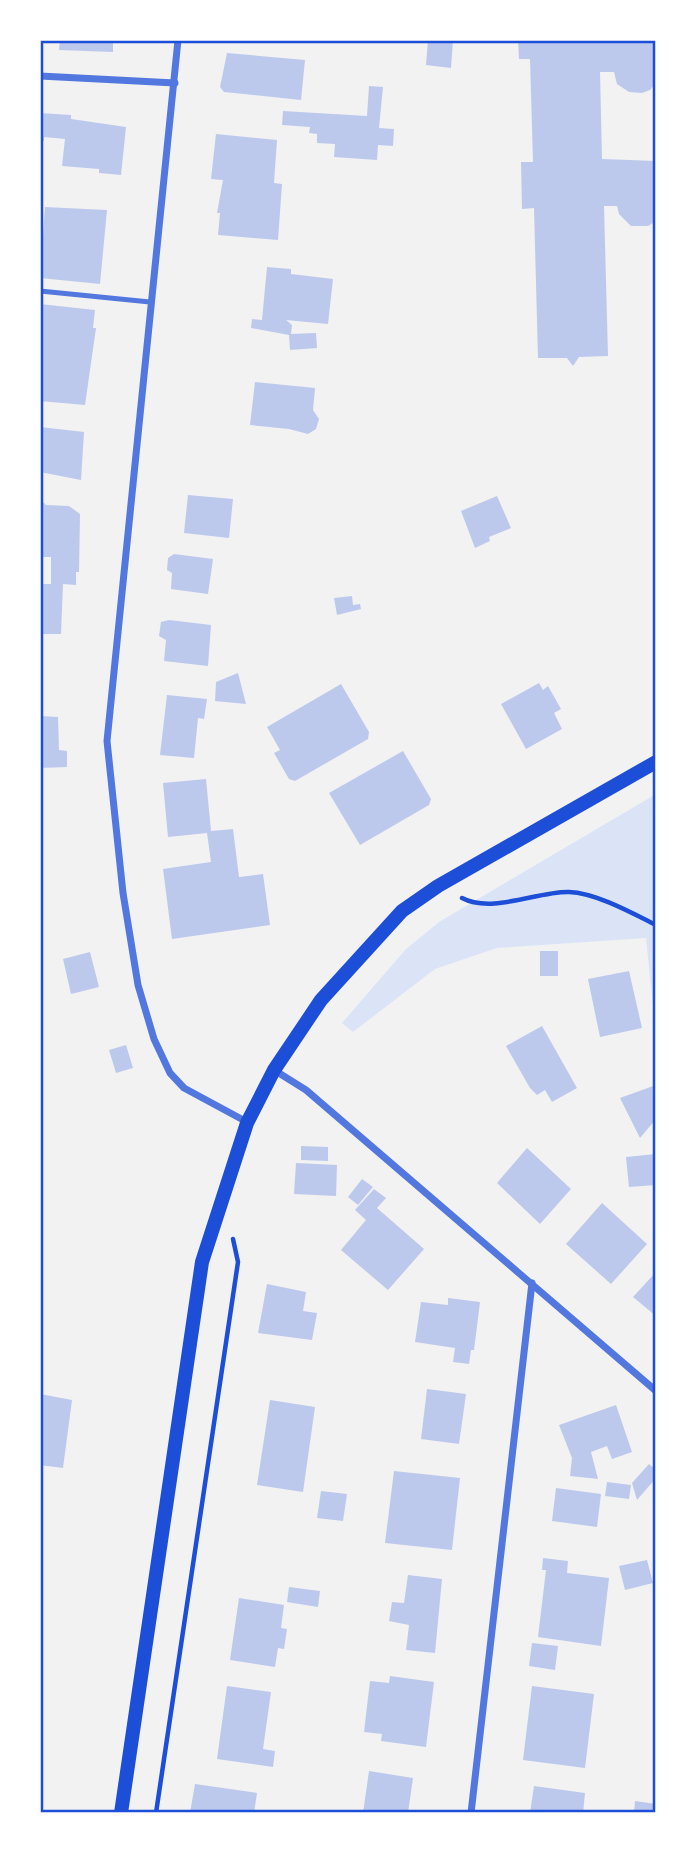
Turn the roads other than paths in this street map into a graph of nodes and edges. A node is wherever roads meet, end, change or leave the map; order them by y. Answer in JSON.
{"nodes":[{"id":1,"x":178,"y":40,"type":"edge"},
{"id":2,"x":40,"y":76,"type":"edge"},
{"id":3,"x":175,"y":83,"type":"junction"},
{"id":4,"x":40,"y":291,"type":"edge"},
{"id":5,"x":150,"y":302,"type":"junction"},
{"id":6,"x":656,"y":762,"type":"edge"},
{"id":7,"x":274,"y":1070,"type":"junction"},
{"id":8,"x":247,"y":1123,"type":"junction"},
{"id":9,"x":532,"y":1283,"type":"junction"},
{"id":10,"x":656,"y":1391,"type":"edge"},
{"id":11,"x":121,"y":1813,"type":"edge"},
{"id":12,"x":471,"y":1813,"type":"edge"}],
"edges":[{"from":1,"to":3,"type":"street"},
{"from":2,"to":3,"type":"street"},
{"from":3,"to":5,"type":"street"},
{"from":4,"to":5,"type":"lane"},
{"from":5,"to":8,"type":"street"},
{"from":6,"to":7,"type":"main road"},
{"from":7,"to":8,"type":"main road"},
{"from":7,"to":9,"type":"street"},
{"from":8,"to":11,"type":"main road"},
{"from":9,"to":10,"type":"street"},
{"from":9,"to":12,"type":"street"}]}
